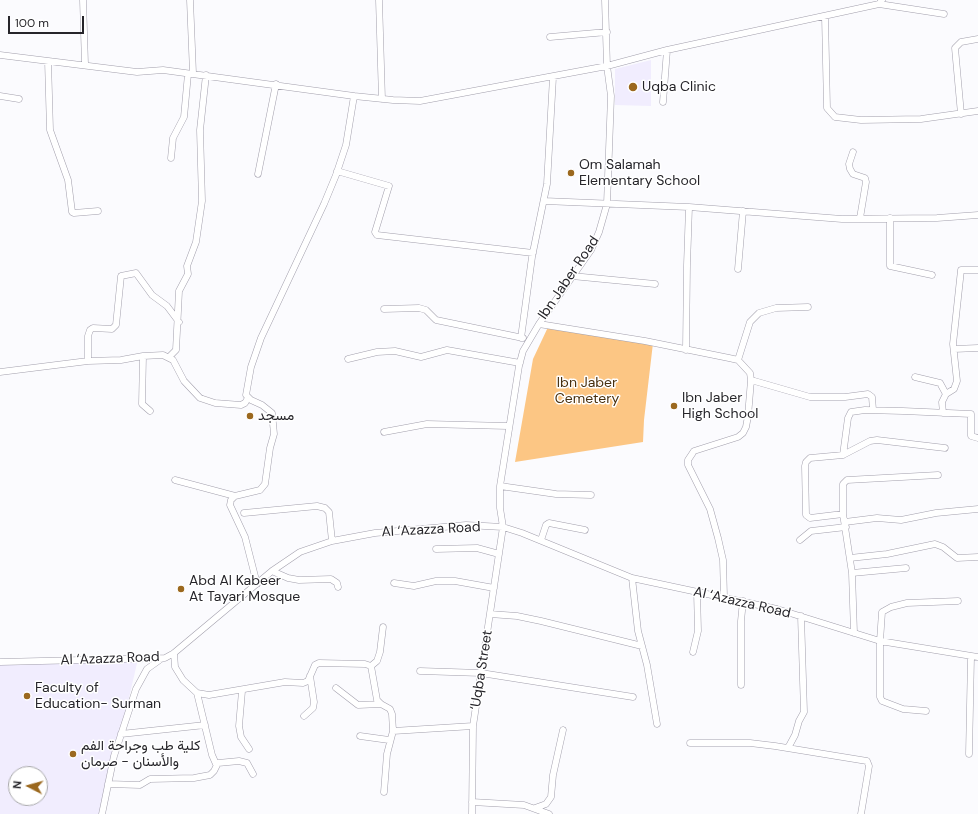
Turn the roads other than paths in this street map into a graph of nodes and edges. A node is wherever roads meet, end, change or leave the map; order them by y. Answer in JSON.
{"nodes":[{"id":1,"x":83,"y":0,"type":"edge"},
{"id":2,"x":190,"y":0,"type":"edge"},
{"id":3,"x":379,"y":0,"type":"edge"},
{"id":4,"x":605,"y":0,"type":"edge"},
{"id":5,"x":881,"y":2,"type":"edge"},
{"id":6,"x":944,"y":14,"type":"dead end"},
{"id":7,"x":825,"y":16,"type":"junction"},
{"id":8,"x":607,"y":32,"type":"junction"},
{"id":9,"x":550,"y":37,"type":"dead end"},
{"id":10,"x":978,"y":39,"type":"edge"},
{"id":11,"x":667,"y":50,"type":"junction"},
{"id":12,"x":0,"y":55,"type":"edge"},
{"id":13,"x":48,"y":61,"type":"junction"},
{"id":14,"x":85,"y":64,"type":"junction"},
{"id":15,"x":607,"y":66,"type":"junction"},
{"id":16,"x":190,"y":74,"type":"junction"},
{"id":17,"x":206,"y":75,"type":"junction"},
{"id":18,"x":553,"y":77,"type":"junction"},
{"id":19,"x":276,"y":84,"type":"junction"},
{"id":20,"x":0,"y":96,"type":"edge"},
{"id":21,"x":354,"y":96,"type":"junction"},
{"id":22,"x":19,"y":99,"type":"dead end"},
{"id":23,"x":382,"y":99,"type":"junction"},
{"id":24,"x":663,"y":102,"type":"dead end"},
{"id":25,"x":978,"y":112,"type":"edge"},
{"id":26,"x":961,"y":114,"type":"junction"},
{"id":27,"x":853,"y":152,"type":"dead end"},
{"id":28,"x":171,"y":158,"type":"dead end"},
{"id":29,"x":337,"y":171,"type":"junction"},
{"id":30,"x":258,"y":174,"type":"dead end"},
{"id":31,"x":544,"y":201,"type":"junction"},
{"id":32,"x":607,"y":204,"type":"junction"},
{"id":33,"x":689,"y":207,"type":"junction"},
{"id":34,"x":743,"y":211,"type":"junction"},
{"id":35,"x":98,"y":212,"type":"dead end"},
{"id":36,"x":978,"y":214,"type":"edge"},
{"id":37,"x":860,"y":218,"type":"junction"},
{"id":38,"x":890,"y":218,"type":"junction"},
{"id":39,"x":532,"y":254,"type":"junction"},
{"id":40,"x":738,"y":268,"type":"dead end"},
{"id":41,"x":978,"y":270,"type":"edge"},
{"id":42,"x":932,"y":275,"type":"dead end"},
{"id":43,"x":572,"y":276,"type":"junction"},
{"id":44,"x":655,"y":284,"type":"dead end"},
{"id":45,"x":808,"y":307,"type":"dead end"},
{"id":46,"x":384,"y":309,"type":"dead end"},
{"id":47,"x":179,"y":322,"type":"junction"},
{"id":48,"x":538,"y":324,"type":"junction"},
{"id":49,"x":521,"y":338,"type":"junction"},
{"id":50,"x":529,"y":340,"type":"junction"},
{"id":51,"x":978,"y":348,"type":"edge"},
{"id":52,"x":954,"y":349,"type":"junction"},
{"id":53,"x":686,"y":350,"type":"junction"},
{"id":54,"x":142,"y":356,"type":"junction"},
{"id":55,"x":169,"y":356,"type":"junction"},
{"id":56,"x":348,"y":359,"type":"dead end"},
{"id":57,"x":738,"y":360,"type":"junction"},
{"id":58,"x":88,"y":361,"type":"junction"},
{"id":59,"x":520,"y":363,"type":"junction"},
{"id":60,"x":0,"y":372,"type":"edge"},
{"id":61,"x":915,"y":377,"type":"dead end"},
{"id":62,"x":751,"y":380,"type":"junction"},
{"id":63,"x":946,"y":394,"type":"junction"},
{"id":64,"x":248,"y":398,"type":"junction"},
{"id":65,"x":873,"y":410,"type":"junction"},
{"id":66,"x":150,"y":411,"type":"dead end"},
{"id":67,"x":943,"y":413,"type":"junction"},
{"id":68,"x":508,"y":426,"type":"junction"},
{"id":69,"x":384,"y":432,"type":"dead end"},
{"id":70,"x":978,"y":438,"type":"edge"},
{"id":71,"x":945,"y":448,"type":"dead end"},
{"id":72,"x":842,"y":455,"type":"junction"},
{"id":73,"x":938,"y":475,"type":"dead end"},
{"id":74,"x":175,"y":480,"type":"dead end"},
{"id":75,"x":500,"y":486,"type":"junction"},
{"id":76,"x":591,"y":495,"type":"dead end"},
{"id":77,"x":235,"y":496,"type":"junction"},
{"id":78,"x":978,"y":509,"type":"edge"},
{"id":79,"x":244,"y":513,"type":"dead end"},
{"id":80,"x":843,"y":514,"type":"junction"},
{"id":81,"x":845,"y":524,"type":"junction"},
{"id":82,"x":503,"y":528,"type":"junction"},
{"id":83,"x":585,"y":530,"type":"dead end"},
{"id":84,"x":541,"y":540,"type":"junction"},
{"id":85,"x":800,"y":540,"type":"dead end"},
{"id":86,"x":332,"y":541,"type":"junction"},
{"id":87,"x":436,"y":549,"type":"dead end"},
{"id":88,"x":499,"y":554,"type":"junction"},
{"id":89,"x":978,"y":557,"type":"edge"},
{"id":90,"x":850,"y":558,"type":"junction"},
{"id":91,"x":906,"y":568,"type":"dead end"},
{"id":92,"x":272,"y":571,"type":"junction"},
{"id":93,"x":852,"y":573,"type":"junction"},
{"id":94,"x":632,"y":578,"type":"junction"},
{"id":95,"x":394,"y":583,"type":"dead end"},
{"id":96,"x":257,"y":584,"type":"junction"},
{"id":97,"x":338,"y":587,"type":"dead end"},
{"id":98,"x":494,"y":588,"type":"junction"},
{"id":99,"x":697,"y":592,"type":"junction"},
{"id":100,"x":724,"y":597,"type":"junction"},
{"id":101,"x":743,"y":601,"type":"junction"},
{"id":102,"x":958,"y":601,"type":"dead end"},
{"id":103,"x":490,"y":614,"type":"junction"},
{"id":104,"x":801,"y":616,"type":"junction"},
{"id":105,"x":383,"y":627,"type":"dead end"},
{"id":106,"x":854,"y":633,"type":"junction"},
{"id":107,"x":880,"y":641,"type":"junction"},
{"id":108,"x":642,"y":646,"type":"junction"},
{"id":109,"x":693,"y":652,"type":"dead end"},
{"id":110,"x":174,"y":653,"type":"junction"},
{"id":111,"x":971,"y":657,"type":"junction"},
{"id":112,"x":978,"y":657,"type":"edge"},
{"id":113,"x":161,"y":659,"type":"junction"},
{"id":114,"x":0,"y":662,"type":"edge"},
{"id":115,"x":371,"y":666,"type":"junction"},
{"id":116,"x":420,"y":671,"type":"dead end"},
{"id":117,"x":481,"y":673,"type":"junction"},
{"id":118,"x":310,"y":676,"type":"junction"},
{"id":119,"x":741,"y":685,"type":"dead end"},
{"id":120,"x":336,"y":688,"type":"dead end"},
{"id":121,"x":242,"y":691,"type":"junction"},
{"id":122,"x":197,"y":693,"type":"junction"},
{"id":123,"x":633,"y":697,"type":"dead end"},
{"id":124,"x":381,"y":704,"type":"junction"},
{"id":125,"x":926,"y":711,"type":"dead end"},
{"id":126,"x":304,"y":716,"type":"dead end"},
{"id":127,"x":657,"y":724,"type":"dead end"},
{"id":128,"x":205,"y":725,"type":"junction"},
{"id":129,"x":473,"y":726,"type":"junction"},
{"id":130,"x":563,"y":730,"type":"dead end"},
{"id":131,"x":392,"y":731,"type":"junction"},
{"id":132,"x":120,"y":734,"type":"junction"},
{"id":133,"x":360,"y":736,"type":"dead end"},
{"id":134,"x":389,"y":740,"type":"junction"},
{"id":135,"x":690,"y":743,"type":"dead end"},
{"id":136,"x":788,"y":748,"type":"junction"},
{"id":137,"x":249,"y":749,"type":"dead end"},
{"id":138,"x":968,"y":754,"type":"dead end"},
{"id":139,"x":216,"y":764,"type":"junction"},
{"id":140,"x":254,"y":774,"type":"dead end"},
{"id":141,"x":108,"y":784,"type":"junction"},
{"id":142,"x":384,"y":792,"type":"dead end"},
{"id":143,"x":472,"y":802,"type":"junction"},
{"id":144,"x":535,"y":808,"type":"junction"},
{"id":145,"x":102,"y":814,"type":"edge"},
{"id":146,"x":472,"y":814,"type":"edge"},
{"id":147,"x":549,"y":814,"type":"edge"},
{"id":148,"x":861,"y":814,"type":"edge"}],
"edges":[{"from":1,"to":14,"type":"street"},
{"from":2,"to":16,"type":"street"},
{"from":3,"to":23,"type":"street"},
{"from":4,"to":8,"type":"street","name":"Ibn Jaber Road"},
{"from":5,"to":6,"type":"street"},
{"from":5,"to":7,"type":"street"},
{"from":7,"to":11,"type":"street"},
{"from":7,"to":26,"type":"street"},
{"from":8,"to":9,"type":"street"},
{"from":8,"to":15,"type":"street","name":"Ibn Jaber Road"},
{"from":10,"to":26,"type":"street"},
{"from":11,"to":15,"type":"street"},
{"from":11,"to":24,"type":"street"},
{"from":12,"to":13,"type":"street"},
{"from":13,"to":14,"type":"street"},
{"from":13,"to":35,"type":"street"},
{"from":14,"to":16,"type":"street"},
{"from":15,"to":18,"type":"street"},
{"from":15,"to":32,"type":"street","name":"Ibn Jaber Road"},
{"from":16,"to":17,"type":"street"},
{"from":16,"to":28,"type":"street"},
{"from":17,"to":19,"type":"street"},
{"from":17,"to":47,"type":"street"},
{"from":18,"to":23,"type":"street"},
{"from":18,"to":31,"type":"street"},
{"from":19,"to":21,"type":"street"},
{"from":19,"to":30,"type":"street"},
{"from":20,"to":22,"type":"street"},
{"from":21,"to":23,"type":"street"},
{"from":21,"to":29,"type":"street"},
{"from":25,"to":26,"type":"street"},
{"from":27,"to":37,"type":"street"},
{"from":29,"to":39,"type":"street"},
{"from":29,"to":64,"type":"street"},
{"from":31,"to":32,"type":"street"},
{"from":31,"to":39,"type":"street"},
{"from":32,"to":33,"type":"street"},
{"from":32,"to":43,"type":"street","name":"Ibn Jaber Road"},
{"from":33,"to":34,"type":"street"},
{"from":33,"to":53,"type":"street"},
{"from":34,"to":37,"type":"street"},
{"from":34,"to":40,"type":"street"},
{"from":36,"to":38,"type":"street"},
{"from":37,"to":38,"type":"street"},
{"from":38,"to":42,"type":"street"},
{"from":39,"to":49,"type":"street"},
{"from":41,"to":52,"type":"street"},
{"from":43,"to":44,"type":"street"},
{"from":43,"to":48,"type":"street","name":"Ibn Jaber Road"},
{"from":45,"to":57,"type":"street"},
{"from":46,"to":49,"type":"street"},
{"from":47,"to":55,"type":"street"},
{"from":47,"to":58,"type":"street"},
{"from":48,"to":50,"type":"street","name":"Ibn Jaber Road"},
{"from":48,"to":53,"type":"street"},
{"from":49,"to":50,"type":"street"},
{"from":50,"to":59,"type":"street","name":"Ibn Jaber Road"},
{"from":51,"to":52,"type":"street"},
{"from":52,"to":63,"type":"street"},
{"from":53,"to":57,"type":"street"},
{"from":54,"to":55,"type":"street"},
{"from":54,"to":58,"type":"street"},
{"from":54,"to":66,"type":"street"},
{"from":55,"to":64,"type":"street"},
{"from":56,"to":59,"type":"street"},
{"from":57,"to":62,"type":"street"},
{"from":58,"to":60,"type":"street"},
{"from":59,"to":68,"type":"street","name":"Ibn Jaber Road"},
{"from":61,"to":63,"type":"street"},
{"from":62,"to":65,"type":"street"},
{"from":62,"to":100,"type":"street"},
{"from":63,"to":67,"type":"street"},
{"from":64,"to":77,"type":"street"},
{"from":65,"to":67,"type":"street"},
{"from":65,"to":72,"type":"street"},
{"from":67,"to":70,"type":"street"},
{"from":68,"to":69,"type":"street"},
{"from":68,"to":75,"type":"street","name":"Ibn Jaber Road"},
{"from":71,"to":72,"type":"street"},
{"from":72,"to":80,"type":"street"},
{"from":73,"to":80,"type":"street"},
{"from":74,"to":77,"type":"street"},
{"from":75,"to":76,"type":"street"},
{"from":75,"to":82,"type":"street","name":"Ibn Jaber Road"},
{"from":77,"to":96,"type":"street"},
{"from":78,"to":81,"type":"street"},
{"from":79,"to":86,"type":"street"},
{"from":80,"to":81,"type":"street"},
{"from":81,"to":85,"type":"street"},
{"from":81,"to":90,"type":"street"},
{"from":82,"to":84,"type":"street","name":"Al ‘Azazza Road"},
{"from":82,"to":86,"type":"street","name":"Al ‘Azazza Road"},
{"from":82,"to":88,"type":"street","name":"‘Uqba Street"},
{"from":83,"to":84,"type":"street"},
{"from":84,"to":94,"type":"street","name":"Al ‘Azazza Road"},
{"from":86,"to":92,"type":"street","name":"Al ‘Azazza Road"},
{"from":87,"to":88,"type":"street"},
{"from":88,"to":98,"type":"street","name":"‘Uqba Street"},
{"from":89,"to":90,"type":"street"},
{"from":90,"to":93,"type":"street"},
{"from":91,"to":93,"type":"street"},
{"from":92,"to":96,"type":"street","name":"Al ‘Azazza Road"},
{"from":92,"to":97,"type":"street"},
{"from":93,"to":106,"type":"street"},
{"from":94,"to":99,"type":"street","name":"Al ‘Azazza Road"},
{"from":94,"to":108,"type":"street"},
{"from":95,"to":98,"type":"street"},
{"from":96,"to":110,"type":"street","name":"Al ‘Azazza Road"},
{"from":98,"to":103,"type":"street","name":"‘Uqba Street"},
{"from":99,"to":100,"type":"street","name":"Al ‘Azazza Road"},
{"from":99,"to":109,"type":"street"},
{"from":100,"to":101,"type":"street","name":"Al ‘Azazza Road"},
{"from":101,"to":104,"type":"street","name":"Al ‘Azazza Road"},
{"from":101,"to":119,"type":"street"},
{"from":102,"to":107,"type":"street"},
{"from":103,"to":108,"type":"street"},
{"from":103,"to":117,"type":"street","name":"‘Uqba Street"},
{"from":104,"to":106,"type":"street","name":"Al ‘Azazza Road"},
{"from":104,"to":136,"type":"street"},
{"from":105,"to":115,"type":"street"},
{"from":106,"to":107,"type":"street","name":"Al ‘Azazza Road"},
{"from":107,"to":111,"type":"street","name":"Al ‘Azazza Road"},
{"from":107,"to":125,"type":"street"},
{"from":108,"to":127,"type":"street"},
{"from":110,"to":113,"type":"street","name":"Al ‘Azazza Road"},
{"from":110,"to":122,"type":"street"},
{"from":111,"to":112,"type":"street","name":"Al ‘Azazza Road"},
{"from":111,"to":138,"type":"street"},
{"from":113,"to":114,"type":"street","name":"Al ‘Azazza Road"},
{"from":113,"to":132,"type":"street"},
{"from":115,"to":118,"type":"street"},
{"from":115,"to":124,"type":"street"},
{"from":116,"to":117,"type":"street"},
{"from":117,"to":123,"type":"street"},
{"from":117,"to":129,"type":"street","name":"‘Uqba Street"},
{"from":118,"to":121,"type":"street"},
{"from":118,"to":126,"type":"street"},
{"from":120,"to":124,"type":"street"},
{"from":121,"to":122,"type":"street"},
{"from":121,"to":137,"type":"street"},
{"from":122,"to":128,"type":"street"},
{"from":124,"to":131,"type":"street"},
{"from":128,"to":132,"type":"street"},
{"from":128,"to":139,"type":"street"},
{"from":129,"to":131,"type":"street"},
{"from":129,"to":143,"type":"street","name":"‘Uqba Street"},
{"from":130,"to":144,"type":"street"},
{"from":131,"to":134,"type":"street"},
{"from":132,"to":141,"type":"street"},
{"from":133,"to":134,"type":"street"},
{"from":134,"to":142,"type":"street"},
{"from":135,"to":136,"type":"street"},
{"from":136,"to":148,"type":"street"},
{"from":139,"to":140,"type":"street"},
{"from":139,"to":141,"type":"street"},
{"from":141,"to":145,"type":"street"},
{"from":143,"to":144,"type":"street"},
{"from":143,"to":146,"type":"street","name":"‘Uqba Street"},
{"from":144,"to":147,"type":"street"}]}
